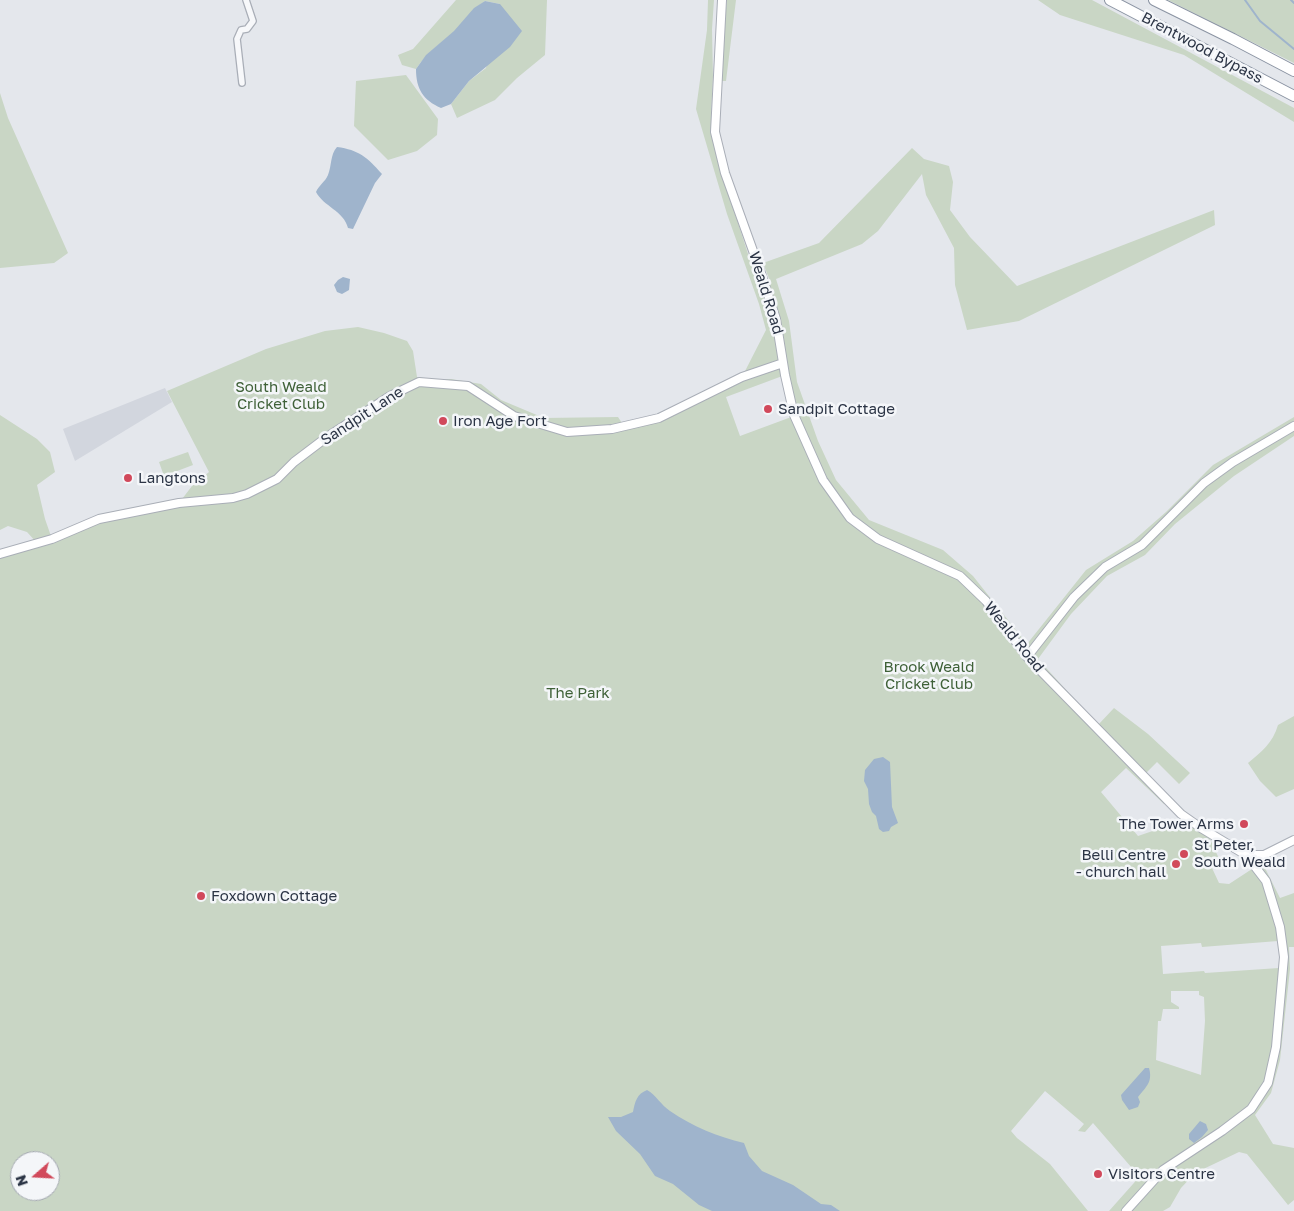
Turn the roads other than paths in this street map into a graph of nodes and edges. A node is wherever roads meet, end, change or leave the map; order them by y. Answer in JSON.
{"nodes":[{"id":1,"x":246,"y":0,"type":"edge"},
{"id":2,"x":722,"y":0,"type":"edge"},
{"id":3,"x":1110,"y":0,"type":"edge"},
{"id":4,"x":1154,"y":0,"type":"edge"},
{"id":5,"x":1294,"y":72,"type":"edge"},
{"id":6,"x":242,"y":83,"type":"dead end"},
{"id":7,"x":1294,"y":96,"type":"edge"},
{"id":8,"x":783,"y":363,"type":"junction"},
{"id":9,"x":1294,"y":426,"type":"edge"},
{"id":10,"x":0,"y":554,"type":"edge"},
{"id":11,"x":1027,"y":657,"type":"junction"},
{"id":12,"x":1294,"y":840,"type":"edge"},
{"id":13,"x":1246,"y":855,"type":"junction"},
{"id":14,"x":1264,"y":855,"type":"junction"},
{"id":15,"x":1260,"y":873,"type":"junction"},
{"id":16,"x":1126,"y":1211,"type":"edge"}],
"edges":[{"from":1,"to":6,"type":"street"},
{"from":2,"to":8,"type":"street","name":"Weald Road"},
{"from":3,"to":7,"type":"highway","name":"Brentwood Bypass"},
{"from":4,"to":5,"type":"highway","name":"Brentwood Bypass"},
{"from":8,"to":10,"type":"street","name":"Sandpit Lane"},
{"from":8,"to":11,"type":"street","name":"Weald Road"},
{"from":9,"to":11,"type":"street"},
{"from":11,"to":13,"type":"street","name":"Weald Road"},
{"from":12,"to":14,"type":"street"},
{"from":13,"to":14,"type":"street"},
{"from":13,"to":15,"type":"street","name":"Weald Road"},
{"from":14,"to":15,"type":"street"},
{"from":15,"to":16,"type":"street","name":"Weald Road"}]}
